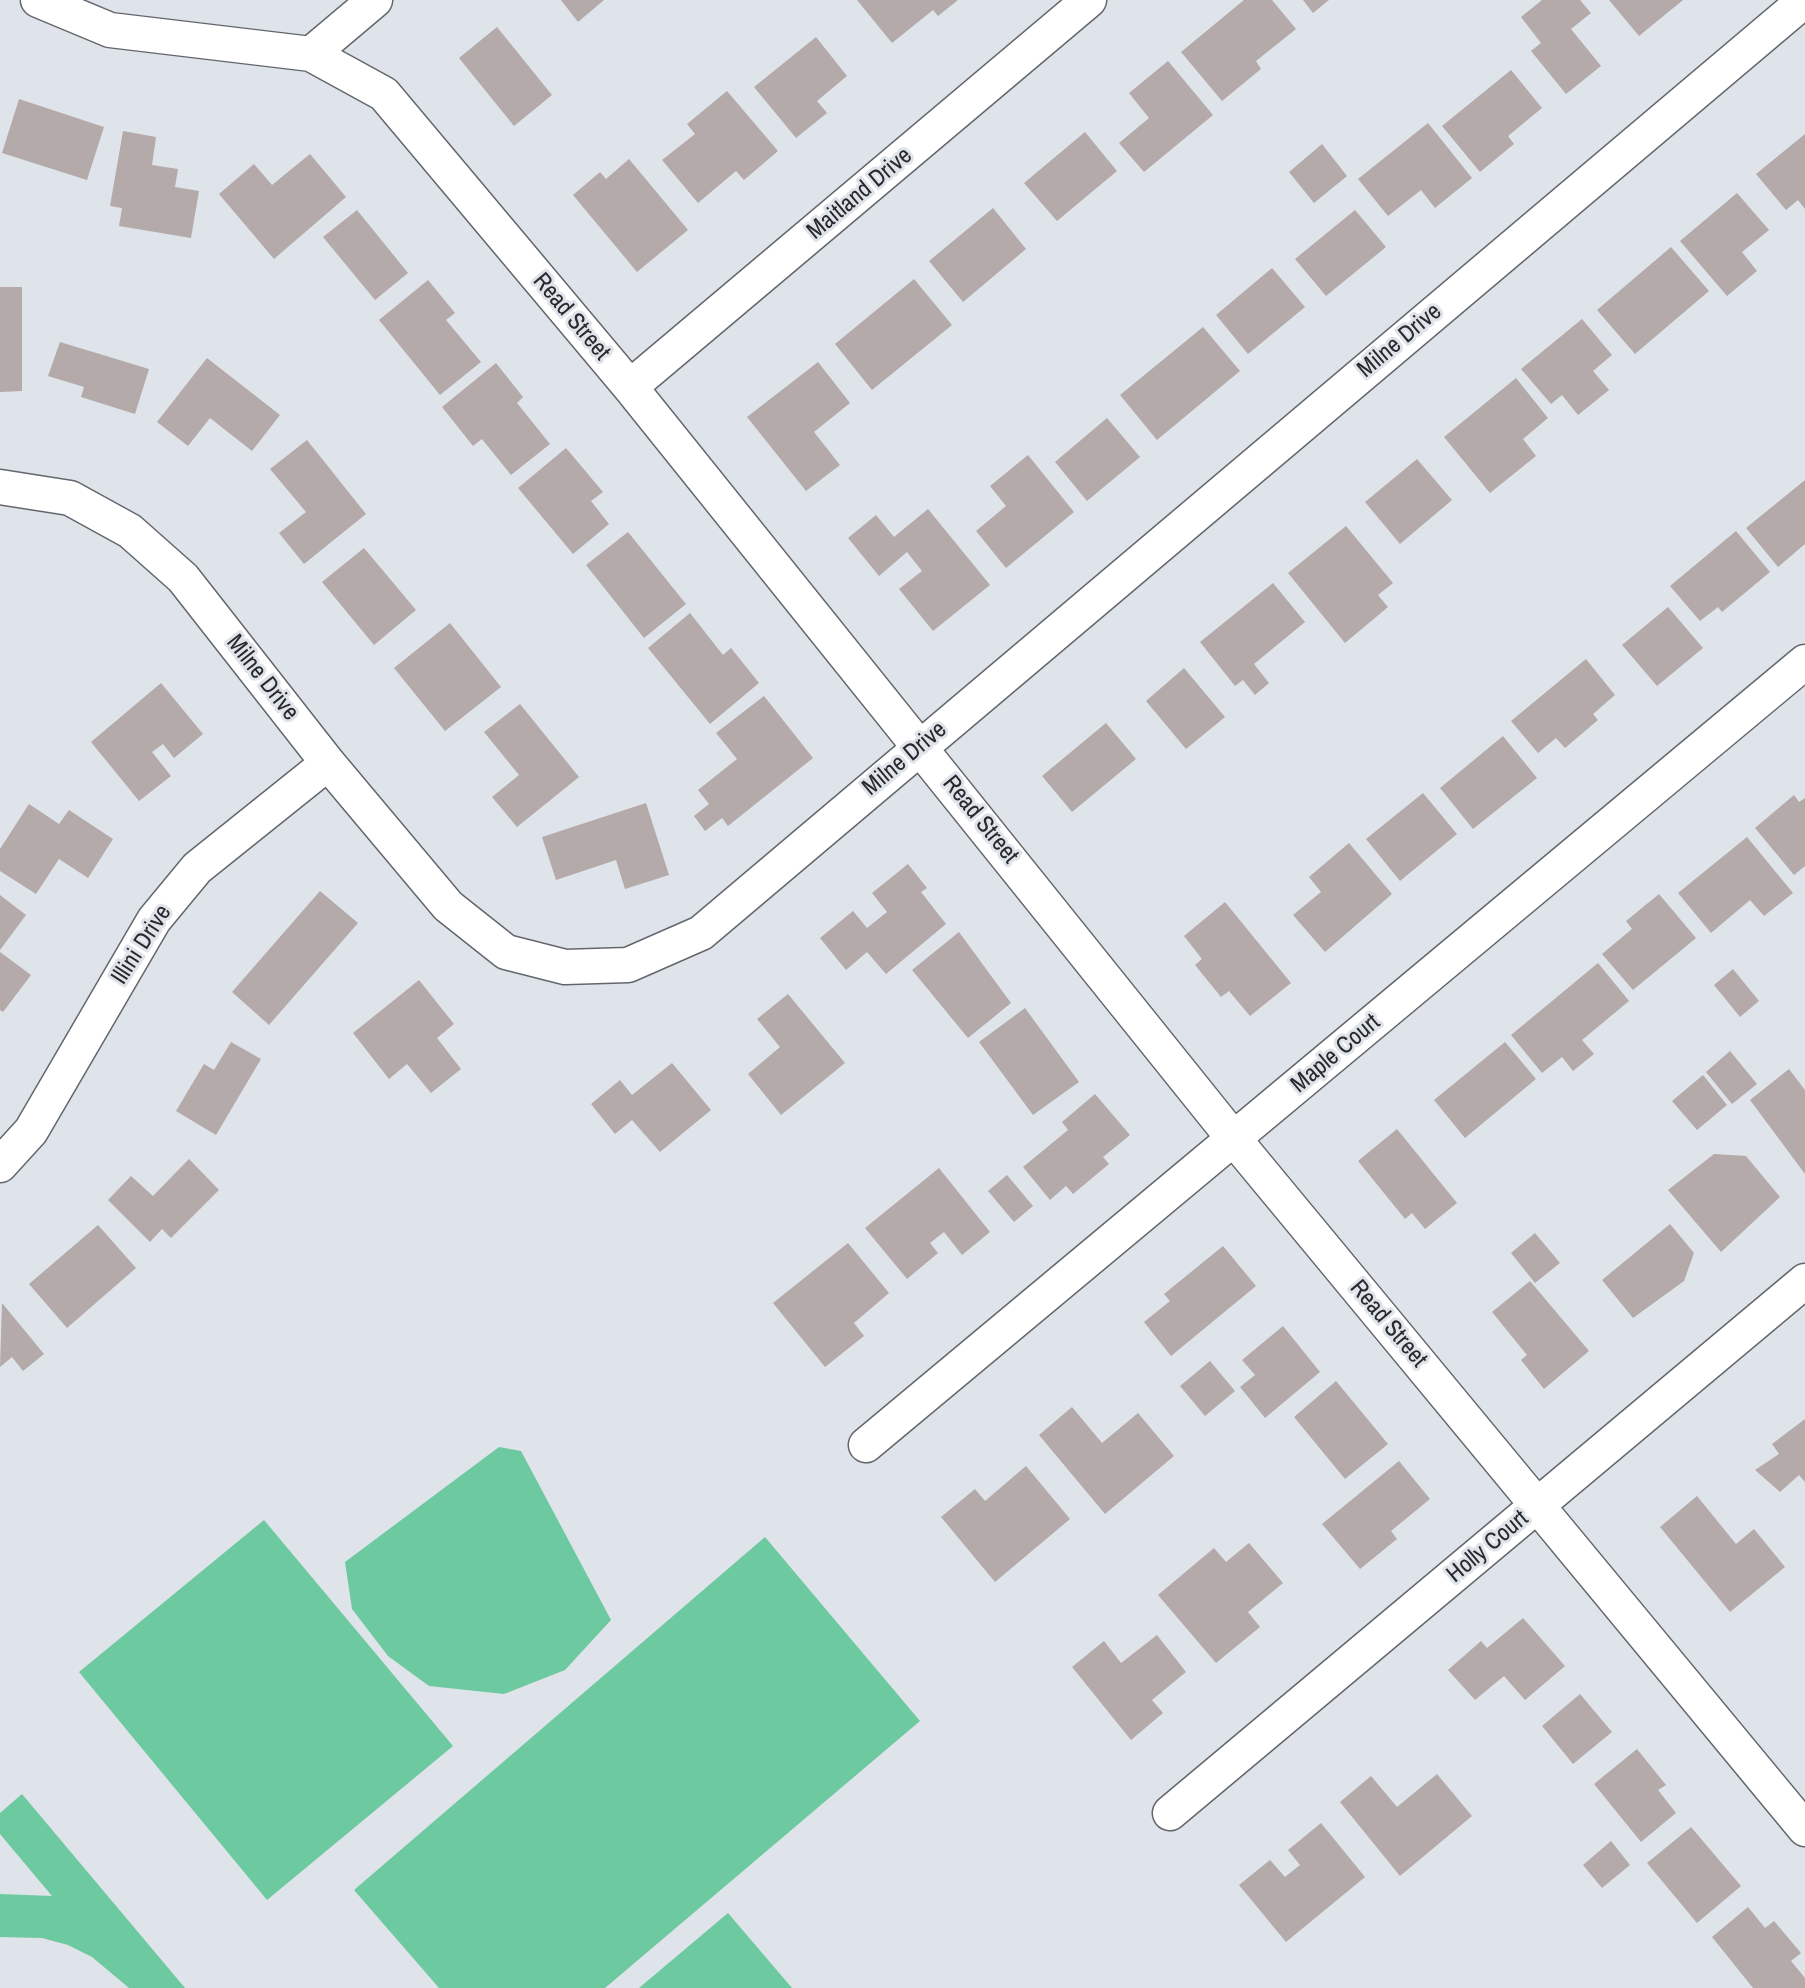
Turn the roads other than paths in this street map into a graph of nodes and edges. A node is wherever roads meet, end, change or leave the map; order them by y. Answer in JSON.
{"nodes":[{"id":1,"x":38,"y":0,"type":"edge"},
{"id":2,"x":375,"y":0,"type":"edge"},
{"id":3,"x":1089,"y":0,"type":"edge"},
{"id":4,"x":1805,"y":0,"type":"edge"},
{"id":5,"x":311,"y":54,"type":"junction"},
{"id":6,"x":630,"y":387,"type":"junction"},
{"id":7,"x":0,"y":487,"type":"edge"},
{"id":8,"x":1805,"y":662,"type":"edge"},
{"id":9,"x":921,"y":745,"type":"junction"},
{"id":10,"x":328,"y":763,"type":"junction"},
{"id":11,"x":1234,"y":1139,"type":"junction"},
{"id":12,"x":0,"y":1165,"type":"edge"},
{"id":13,"x":1805,"y":1281,"type":"edge"},
{"id":14,"x":866,"y":1445,"type":"dead end"},
{"id":15,"x":1539,"y":1505,"type":"junction"},
{"id":16,"x":1170,"y":1813,"type":"dead end"},
{"id":17,"x":1805,"y":1829,"type":"edge"}],
"edges":[{"from":1,"to":5,"type":"street","name":"Read Street"},
{"from":2,"to":5,"type":"street"},
{"from":3,"to":6,"type":"street","name":"Maitland Drive"},
{"from":4,"to":9,"type":"street","name":"Milne Drive"},
{"from":5,"to":6,"type":"street","name":"Read Street"},
{"from":6,"to":9,"type":"street","name":"Read Street"},
{"from":7,"to":10,"type":"street","name":"Milne Drive"},
{"from":8,"to":11,"type":"street","name":"Maple Court"},
{"from":9,"to":10,"type":"street","name":"Milne Drive"},
{"from":9,"to":11,"type":"street","name":"Read Street"},
{"from":10,"to":12,"type":"street","name":"Illini Drive"},
{"from":11,"to":14,"type":"street","name":"Maple Court"},
{"from":11,"to":15,"type":"street","name":"Read Street"},
{"from":13,"to":15,"type":"street","name":"Holly Court"},
{"from":15,"to":16,"type":"street","name":"Holly Court"},
{"from":15,"to":17,"type":"street","name":"Read Street"}]}
